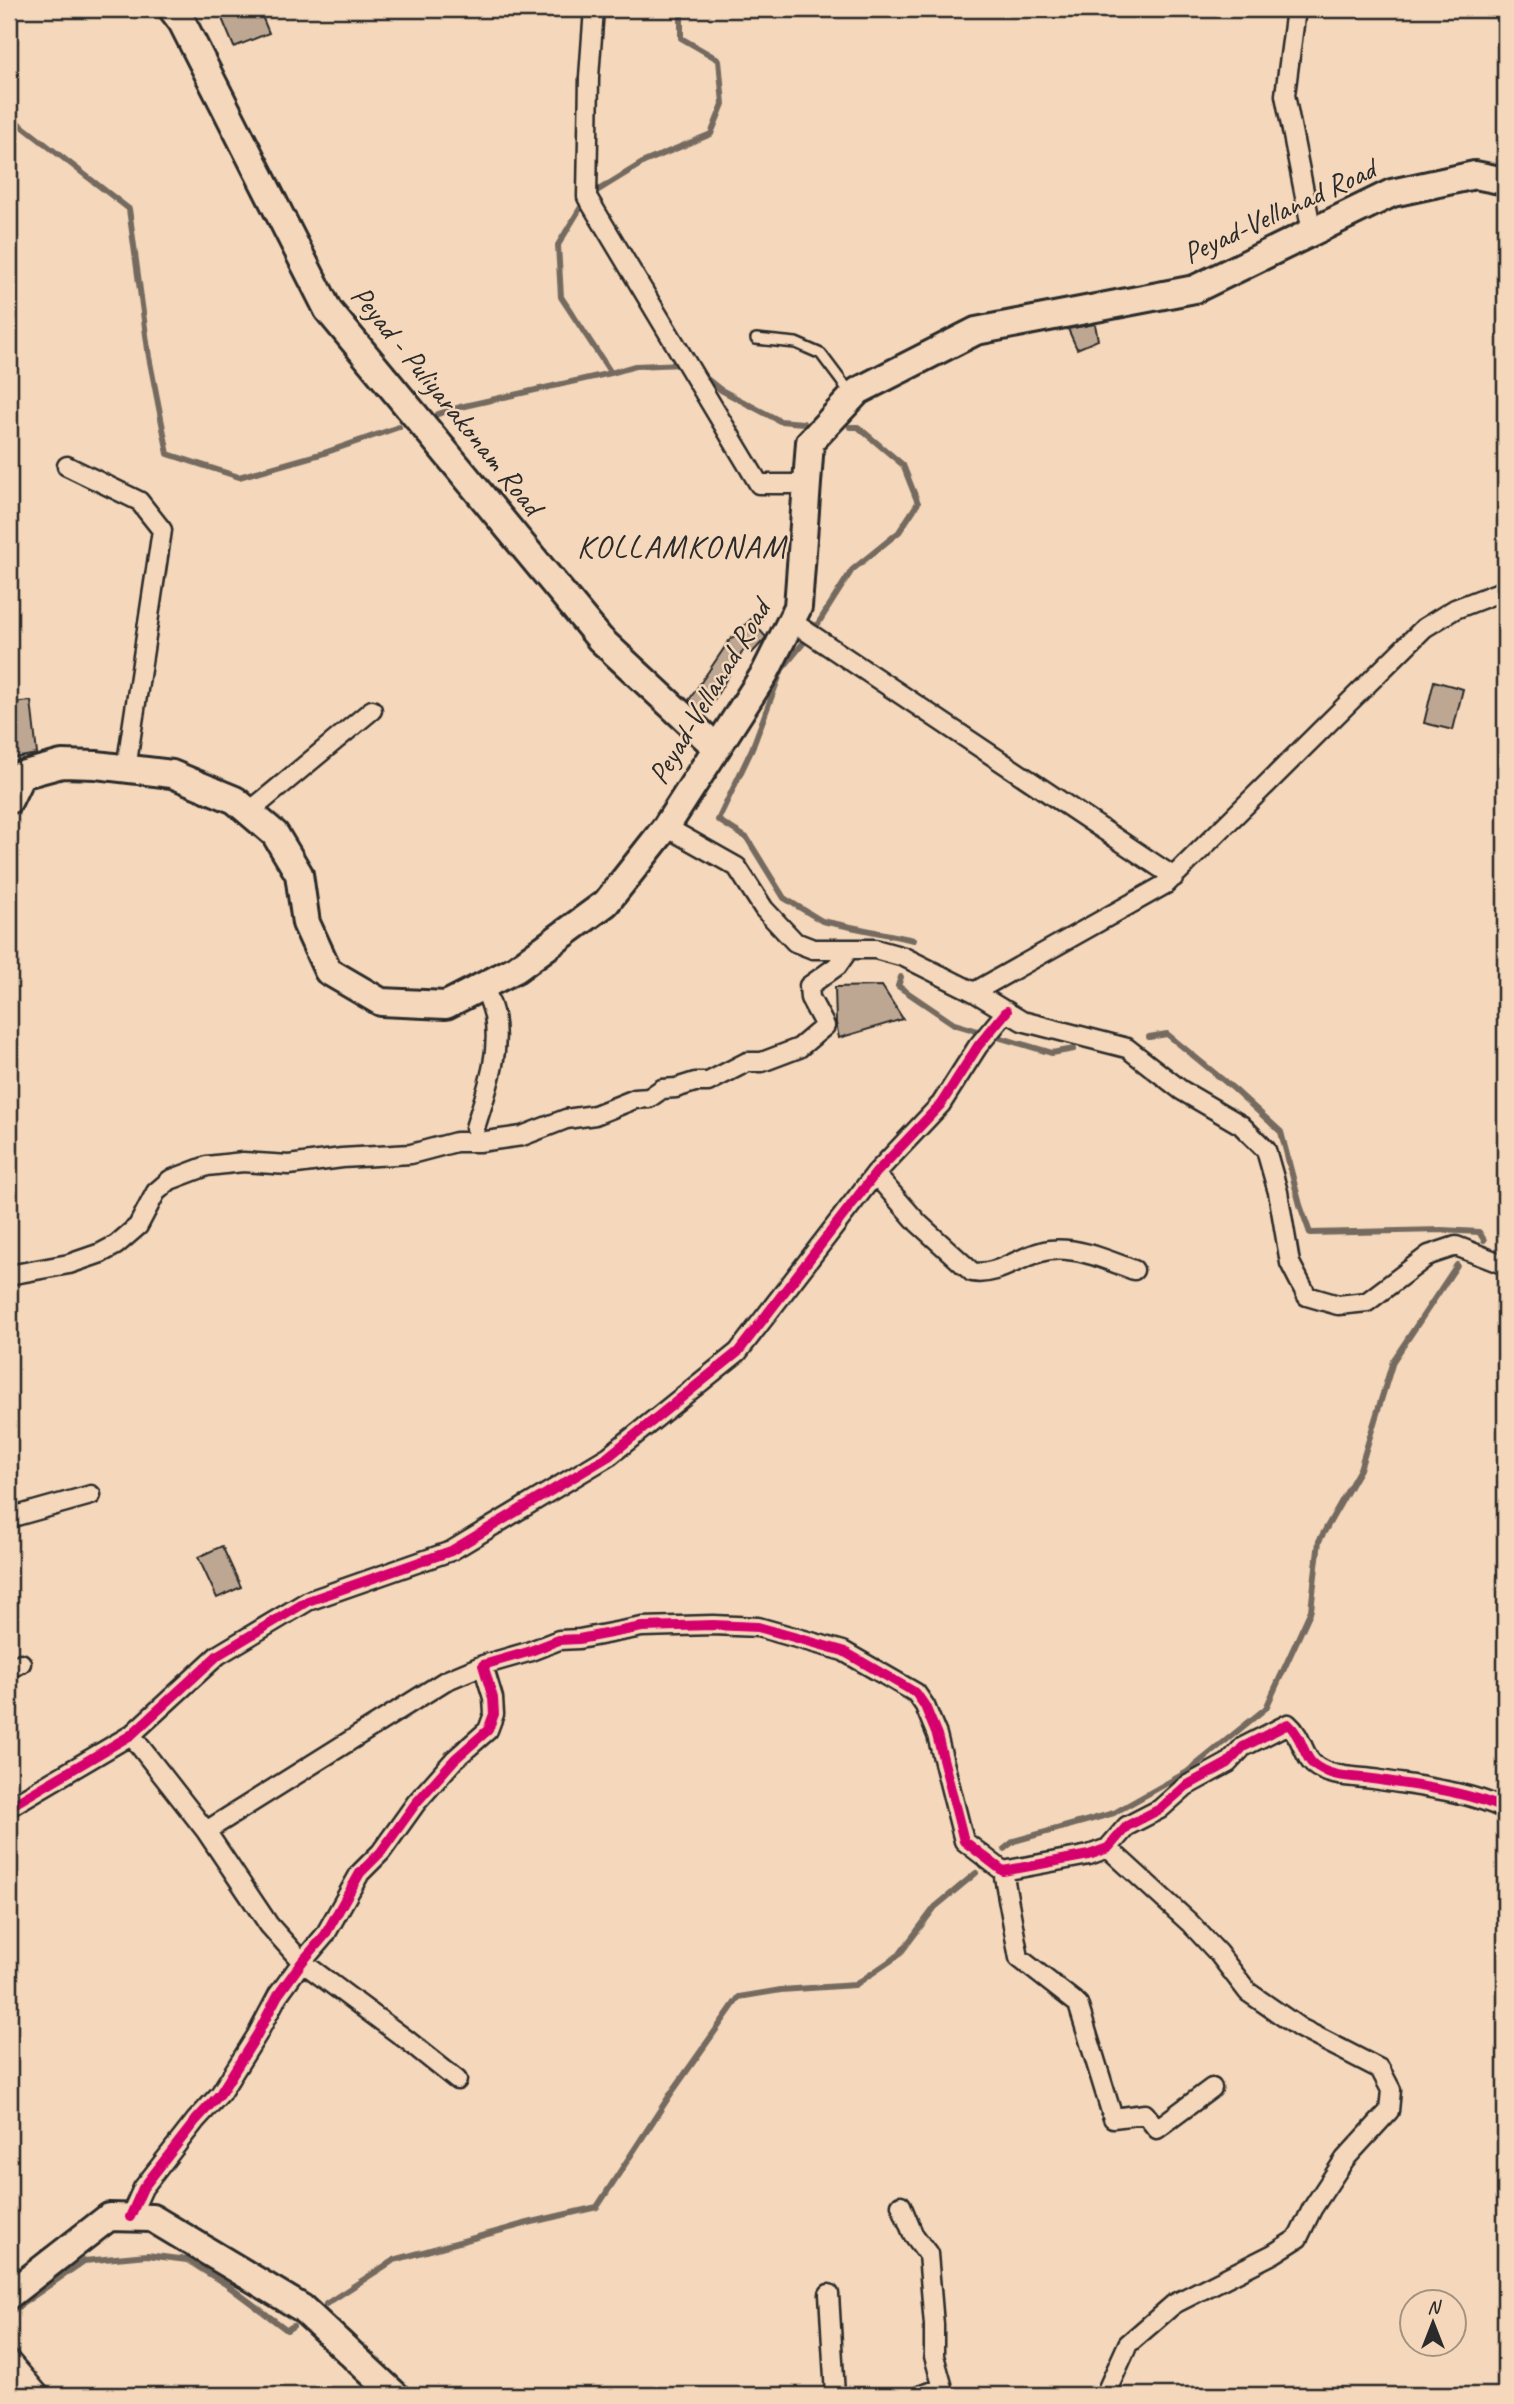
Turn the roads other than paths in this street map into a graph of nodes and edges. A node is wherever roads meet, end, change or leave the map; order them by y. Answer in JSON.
{"nodes":[{"id":1,"x":172,"y":9,"type":"edge"},
{"id":2,"x":594,"y":9,"type":"edge"},
{"id":3,"x":1296,"y":9,"type":"edge"},
{"id":4,"x":1505,"y":181,"type":"edge"},
{"id":5,"x":1312,"y":232,"type":"junction"},
{"id":6,"x":756,"y":339,"type":"dead end"},
{"id":7,"x":853,"y":396,"type":"junction"},
{"id":8,"x":67,"y":466,"type":"dead end"},
{"id":9,"x":806,"y":484,"type":"junction"},
{"id":10,"x":1505,"y":590,"type":"edge"},
{"id":11,"x":795,"y":624,"type":"junction"},
{"id":12,"x":372,"y":710,"type":"dead end"},
{"id":13,"x":717,"y":748,"type":"junction"},
{"id":14,"x":126,"y":769,"type":"junction"},
{"id":15,"x":9,"y":800,"type":"edge"},
{"id":16,"x":249,"y":812,"type":"junction"},
{"id":17,"x":666,"y":827,"type":"junction"},
{"id":18,"x":1174,"y":877,"type":"junction"},
{"id":19,"x":849,"y":949,"type":"junction"},
{"id":20,"x":484,"y":985,"type":"junction"},
{"id":21,"x":974,"y":992,"type":"junction"},
{"id":22,"x":1002,"y":1017,"type":"junction"},
{"id":23,"x":475,"y":1128,"type":"dead end"},
{"id":24,"x":875,"y":1174,"type":"junction"},
{"id":25,"x":1505,"y":1265,"type":"edge"},
{"id":26,"x":1134,"y":1269,"type":"dead end"},
{"id":27,"x":9,"y":1275,"type":"edge"},
{"id":28,"x":91,"y":1495,"type":"dead end"},
{"id":29,"x":9,"y":1518,"type":"edge"},
{"id":30,"x":482,"y":1665,"type":"junction"},
{"id":31,"x":131,"y":1735,"type":"junction"},
{"id":32,"x":9,"y":1807,"type":"edge"},
{"id":33,"x":1505,"y":1809,"type":"edge"},
{"id":34,"x":206,"y":1830,"type":"junction"},
{"id":35,"x":1108,"y":1848,"type":"junction"},
{"id":36,"x":1003,"y":1871,"type":"junction"},
{"id":37,"x":302,"y":1962,"type":"junction"},
{"id":38,"x":457,"y":2080,"type":"dead end"},
{"id":39,"x":1212,"y":2088,"type":"dead end"},
{"id":40,"x":901,"y":2205,"type":"dead end"},
{"id":41,"x":130,"y":2217,"type":"junction"},
{"id":42,"x":829,"y":2294,"type":"dead end"},
{"id":43,"x":9,"y":2295,"type":"edge"},
{"id":44,"x":9,"y":2359,"type":"edge"},
{"id":45,"x":40,"y":2395,"type":"edge"},
{"id":46,"x":395,"y":2395,"type":"edge"},
{"id":47,"x":835,"y":2395,"type":"edge"},
{"id":48,"x":922,"y":2395,"type":"edge"},
{"id":49,"x":1105,"y":2395,"type":"edge"}],
"edges":[{"from":1,"to":13,"type":"main road","name":"Peyad - Puliyarakonam Road"},
{"from":2,"to":9,"type":"street"},
{"from":3,"to":5,"type":"street"},
{"from":4,"to":5,"type":"main road","name":"Peyad-Vellanad Road"},
{"from":5,"to":7,"type":"main road","name":"Peyad-Vellanad Road"},
{"from":6,"to":7,"type":"lane"},
{"from":7,"to":9,"type":"main road","name":"Peyad-Vellanad Road"},
{"from":8,"to":14,"type":"street"},
{"from":9,"to":11,"type":"main road","name":"Peyad-Vellanad Road"},
{"from":10,"to":18,"type":"street"},
{"from":11,"to":13,"type":"main road","name":"Peyad-Vellanad Road"},
{"from":11,"to":18,"type":"street"},
{"from":12,"to":16,"type":"street"},
{"from":13,"to":17,"type":"main road","name":"Peyad-Vellanad Road"},
{"from":14,"to":15,"type":"main road","name":"Peyad-Vellanad Road"},
{"from":14,"to":16,"type":"main road","name":"Peyad-Vellanad Road"},
{"from":16,"to":20,"type":"main road","name":"Peyad-Vellanad Road"},
{"from":17,"to":19,"type":"street"},
{"from":17,"to":20,"type":"main road","name":"Peyad-Vellanad Road"},
{"from":18,"to":21,"type":"street"},
{"from":19,"to":21,"type":"street"},
{"from":19,"to":27,"type":"street"},
{"from":20,"to":23,"type":"street"},
{"from":21,"to":22,"type":"street"},
{"from":22,"to":24,"type":"street"},
{"from":22,"to":25,"type":"street"},
{"from":24,"to":26,"type":"street"},
{"from":24,"to":31,"type":"street"},
{"from":28,"to":29,"type":"street"},
{"from":30,"to":34,"type":"street"},
{"from":30,"to":36,"type":"street"},
{"from":30,"to":37,"type":"street"},
{"from":31,"to":32,"type":"street"},
{"from":31,"to":34,"type":"street"},
{"from":33,"to":35,"type":"street"},
{"from":34,"to":37,"type":"street"},
{"from":35,"to":36,"type":"street"},
{"from":35,"to":49,"type":"street"},
{"from":36,"to":39,"type":"street"},
{"from":37,"to":38,"type":"street"},
{"from":37,"to":41,"type":"street"},
{"from":40,"to":48,"type":"street"},
{"from":41,"to":43,"type":"main road"},
{"from":41,"to":46,"type":"main road"},
{"from":42,"to":47,"type":"street"},
{"from":44,"to":45,"type":"street"}]}
